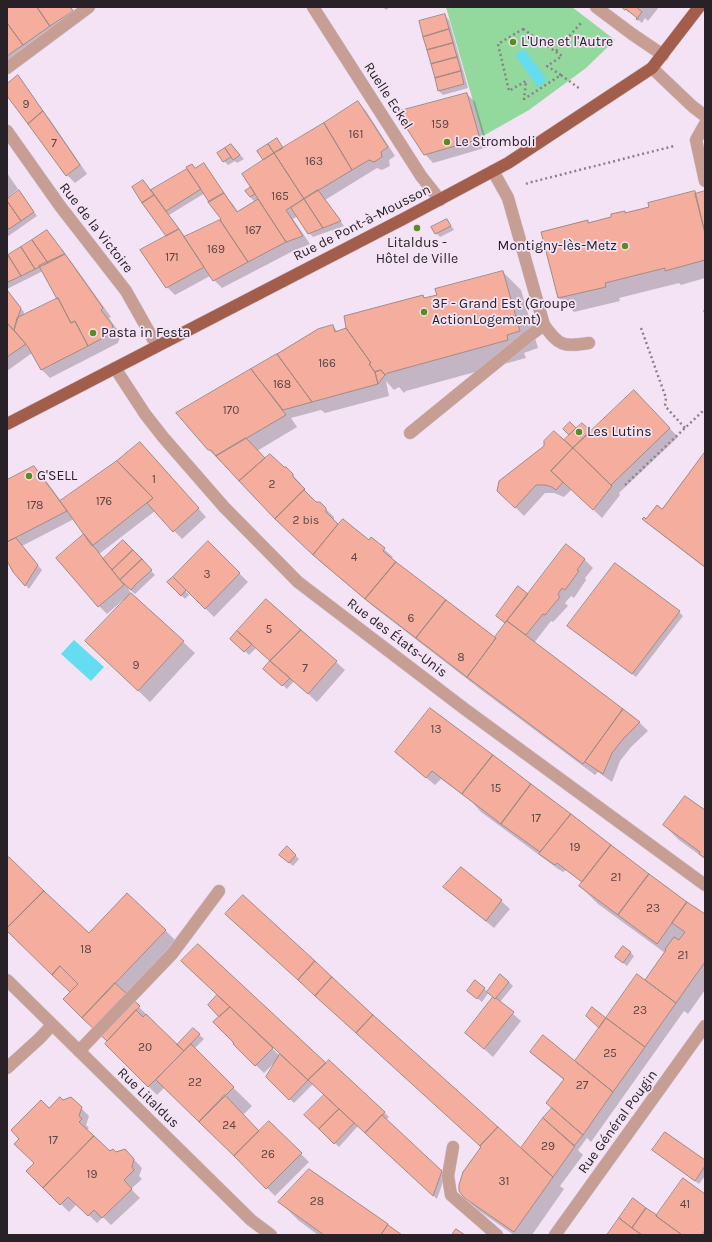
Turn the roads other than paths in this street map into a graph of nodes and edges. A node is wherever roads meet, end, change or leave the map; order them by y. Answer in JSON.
{"nodes":[{"id":1,"x":89,"y":7,"type":"edge"},
{"id":2,"x":313,"y":7,"type":"edge"},
{"id":3,"x":596,"y":7,"type":"edge"},
{"id":4,"x":699,"y":7,"type":"edge"},
{"id":5,"x":663,"y":54,"type":"junction"},
{"id":6,"x":7,"y":68,"type":"edge"},
{"id":7,"x":652,"y":68,"type":"junction"},
{"id":8,"x":705,"y":116,"type":"edge"},
{"id":9,"x":705,"y":124,"type":"edge"},
{"id":10,"x":7,"y":131,"type":"edge"},
{"id":11,"x":493,"y":171,"type":"junction"},
{"id":12,"x":705,"y":181,"type":"edge"},
{"id":13,"x":440,"y":200,"type":"junction"},
{"id":14,"x":544,"y":325,"type":"junction"},
{"id":15,"x":589,"y":343,"type":"dead end"},
{"id":16,"x":157,"y":346,"type":"junction"},
{"id":17,"x":115,"y":368,"type":"junction"},
{"id":18,"x":7,"y":424,"type":"edge"},
{"id":19,"x":410,"y":433,"type":"dead end"},
{"id":20,"x":705,"y":885,"type":"edge"},
{"id":21,"x":219,"y":891,"type":"dead end"},
{"id":22,"x":7,"y":980,"type":"edge"},
{"id":23,"x":52,"y":1025,"type":"junction"},
{"id":24,"x":705,"y":1026,"type":"edge"},
{"id":25,"x":79,"y":1051,"type":"junction"},
{"id":26,"x":7,"y":1068,"type":"edge"},
{"id":27,"x":453,"y":1147,"type":"dead end"},
{"id":28,"x":271,"y":1235,"type":"edge"},
{"id":29,"x":498,"y":1235,"type":"edge"},
{"id":30,"x":555,"y":1235,"type":"edge"}],
"edges":[{"from":1,"to":6,"type":"street"},
{"from":2,"to":13,"type":"street","name":"Ruelle Eckel"},
{"from":3,"to":5,"type":"street"},
{"from":4,"to":5,"type":"main road","name":"Rue de Pont-à-Mousson"},
{"from":5,"to":7,"type":"main road","name":"Rue de Pont-à-Mousson"},
{"from":7,"to":8,"type":"street"},
{"from":7,"to":11,"type":"main road","name":"Rue de Pont-à-Mousson"},
{"from":9,"to":12,"type":"street"},
{"from":10,"to":16,"type":"street","name":"Rue de la Victoire"},
{"from":11,"to":13,"type":"main road","name":"Rue de Pont-à-Mousson"},
{"from":11,"to":14,"type":"street"},
{"from":13,"to":16,"type":"main road","name":"Rue de Pont-à-Mousson"},
{"from":14,"to":15,"type":"street"},
{"from":14,"to":19,"type":"street"},
{"from":16,"to":17,"type":"main road","name":"Rue de Pont-à-Mousson"},
{"from":17,"to":18,"type":"main road","name":"Rue de Pont-à-Mousson"},
{"from":17,"to":20,"type":"street","name":"Rue des États-Unis"},
{"from":21,"to":25,"type":"street"},
{"from":22,"to":23,"type":"street","name":"Rue Litaldus"},
{"from":23,"to":25,"type":"street","name":"Rue Litaldus"},
{"from":23,"to":26,"type":"street"},
{"from":24,"to":30,"type":"street","name":"Rue Général Pougin"},
{"from":25,"to":28,"type":"street","name":"Rue Litaldus"},
{"from":27,"to":29,"type":"street"}]}
